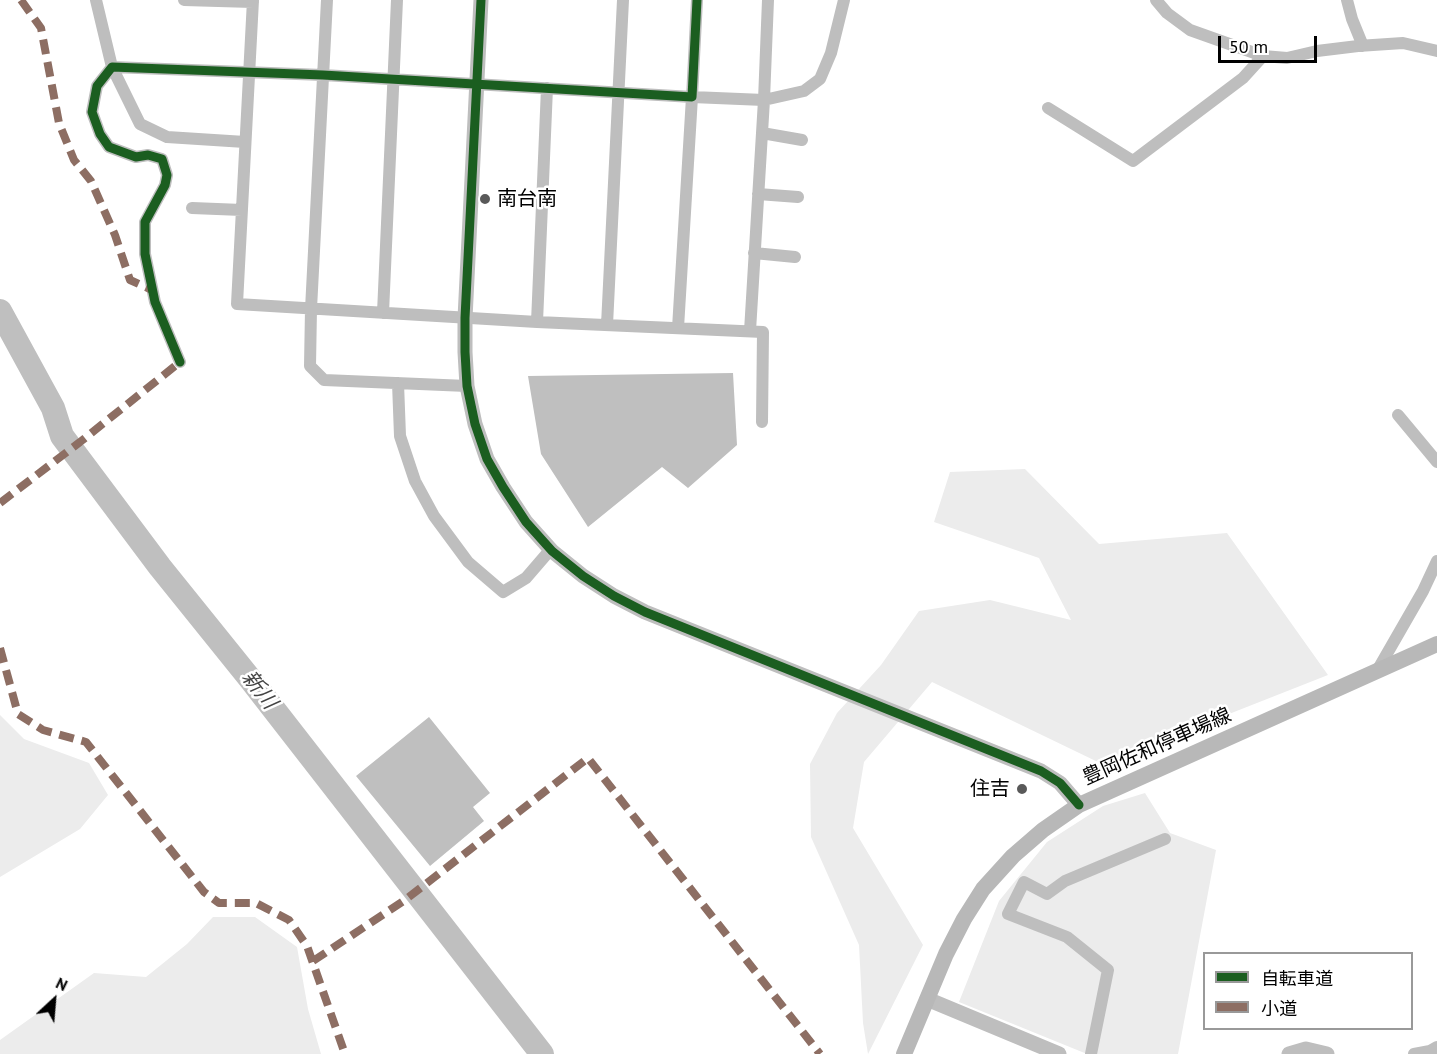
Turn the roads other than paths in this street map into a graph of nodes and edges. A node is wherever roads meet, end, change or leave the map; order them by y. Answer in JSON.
{"nodes":[{"id":1,"x":96,"y":0,"type":"edge"},
{"id":2,"x":184,"y":0,"type":"edge"},
{"id":3,"x":327,"y":0,"type":"edge"},
{"id":4,"x":397,"y":0,"type":"edge"},
{"id":5,"x":481,"y":0,"type":"edge"},
{"id":6,"x":623,"y":0,"type":"edge"},
{"id":7,"x":697,"y":0,"type":"edge"},
{"id":8,"x":768,"y":0,"type":"edge"},
{"id":9,"x":844,"y":0,"type":"edge"},
{"id":10,"x":1156,"y":0,"type":"edge"},
{"id":11,"x":1347,"y":0,"type":"edge"},
{"id":12,"x":253,"y":1,"type":"edge"},
{"id":13,"x":1363,"y":46,"type":"junction"},
{"id":14,"x":1437,"y":52,"type":"edge"},
{"id":15,"x":1263,"y":56,"type":"junction"},
{"id":16,"x":112,"y":67,"type":"junction"},
{"id":17,"x":249,"y":72,"type":"junction"},
{"id":18,"x":323,"y":75,"type":"junction"},
{"id":19,"x":394,"y":79,"type":"junction"},
{"id":20,"x":477,"y":84,"type":"junction"},
{"id":21,"x":547,"y":88,"type":"junction"},
{"id":22,"x":618,"y":92,"type":"junction"},
{"id":23,"x":692,"y":97,"type":"junction"},
{"id":24,"x":764,"y":100,"type":"junction"},
{"id":25,"x":1048,"y":108,"type":"dead end"},
{"id":26,"x":762,"y":134,"type":"junction"},
{"id":27,"x":802,"y":140,"type":"dead end"},
{"id":28,"x":245,"y":142,"type":"junction"},
{"id":29,"x":758,"y":194,"type":"junction"},
{"id":30,"x":798,"y":197,"type":"dead end"},
{"id":31,"x":192,"y":208,"type":"dead end"},
{"id":32,"x":242,"y":210,"type":"junction"},
{"id":33,"x":754,"y":253,"type":"junction"},
{"id":34,"x":795,"y":257,"type":"dead end"},
{"id":35,"x":311,"y":309,"type":"junction"},
{"id":36,"x":383,"y":313,"type":"junction"},
{"id":37,"x":465,"y":318,"type":"junction"},
{"id":38,"x":537,"y":322,"type":"junction"},
{"id":39,"x":607,"y":325,"type":"junction"},
{"id":40,"x":678,"y":328,"type":"junction"},
{"id":41,"x":750,"y":331,"type":"junction"},
{"id":42,"x":180,"y":362,"type":"dead end"},
{"id":43,"x":398,"y":383,"type":"junction"},
{"id":44,"x":467,"y":386,"type":"junction"},
{"id":45,"x":1398,"y":415,"type":"dead end"},
{"id":46,"x":762,"y":422,"type":"dead end"},
{"id":47,"x":1437,"y":462,"type":"edge"},
{"id":48,"x":551,"y":549,"type":"junction"},
{"id":49,"x":1437,"y":561,"type":"edge"},
{"id":50,"x":1437,"y":644,"type":"edge"},
{"id":51,"x":1377,"y":671,"type":"junction"},
{"id":52,"x":1079,"y":805,"type":"junction"},
{"id":53,"x":1165,"y":839,"type":"dead end"},
{"id":54,"x":927,"y":999,"type":"junction"},
{"id":55,"x":1437,"y":1047,"type":"edge"},
{"id":56,"x":904,"y":1054,"type":"edge"},
{"id":57,"x":1059,"y":1054,"type":"edge"},
{"id":58,"x":1091,"y":1054,"type":"edge"},
{"id":59,"x":1289,"y":1054,"type":"edge"},
{"id":60,"x":1327,"y":1054,"type":"edge"},
{"id":61,"x":1414,"y":1054,"type":"edge"}],
"edges":[{"from":1,"to":16,"type":"street"},
{"from":2,"to":12,"type":"street"},
{"from":3,"to":18,"type":"street"},
{"from":4,"to":19,"type":"street"},
{"from":5,"to":20,"type":"street"},
{"from":6,"to":22,"type":"street"},
{"from":7,"to":23,"type":"street"},
{"from":8,"to":24,"type":"street"},
{"from":9,"to":24,"type":"street"},
{"from":10,"to":15,"type":"street"},
{"from":11,"to":13,"type":"street"},
{"from":12,"to":17,"type":"street"},
{"from":13,"to":14,"type":"street"},
{"from":13,"to":15,"type":"street"},
{"from":15,"to":25,"type":"street"},
{"from":16,"to":17,"type":"street"},
{"from":16,"to":28,"type":"street"},
{"from":16,"to":42,"type":"street"},
{"from":17,"to":18,"type":"street"},
{"from":17,"to":28,"type":"street"},
{"from":18,"to":19,"type":"street"},
{"from":18,"to":35,"type":"street"},
{"from":19,"to":20,"type":"street"},
{"from":19,"to":36,"type":"street"},
{"from":20,"to":21,"type":"street"},
{"from":20,"to":37,"type":"street"},
{"from":21,"to":22,"type":"street"},
{"from":21,"to":38,"type":"street"},
{"from":22,"to":23,"type":"street"},
{"from":22,"to":39,"type":"street"},
{"from":23,"to":24,"type":"street"},
{"from":23,"to":40,"type":"street"},
{"from":24,"to":26,"type":"street"},
{"from":26,"to":27,"type":"street"},
{"from":26,"to":29,"type":"street"},
{"from":28,"to":32,"type":"street"},
{"from":29,"to":30,"type":"street"},
{"from":29,"to":33,"type":"street"},
{"from":31,"to":32,"type":"street"},
{"from":32,"to":35,"type":"street"},
{"from":33,"to":34,"type":"street"},
{"from":33,"to":41,"type":"street"},
{"from":35,"to":36,"type":"street"},
{"from":35,"to":43,"type":"street"},
{"from":36,"to":37,"type":"street"},
{"from":37,"to":38,"type":"street"},
{"from":37,"to":44,"type":"street"},
{"from":38,"to":39,"type":"street"},
{"from":39,"to":40,"type":"street"},
{"from":40,"to":41,"type":"street"},
{"from":41,"to":46,"type":"street"},
{"from":43,"to":44,"type":"street"},
{"from":43,"to":48,"type":"street"},
{"from":44,"to":48,"type":"street"},
{"from":45,"to":47,"type":"street"},
{"from":48,"to":52,"type":"street"},
{"from":49,"to":51,"type":"street"},
{"from":50,"to":51,"type":"main road","name":"豊岡佐和停車場線"},
{"from":51,"to":52,"type":"main road","name":"豊岡佐和停車場線"},
{"from":52,"to":54,"type":"main road","name":"豊岡佐和停車場線"},
{"from":53,"to":58,"type":"street"},
{"from":54,"to":56,"type":"main road","name":"豊岡佐和停車場線"},
{"from":54,"to":57,"type":"street"},
{"from":55,"to":61,"type":"street"},
{"from":59,"to":60,"type":"street"}]}
